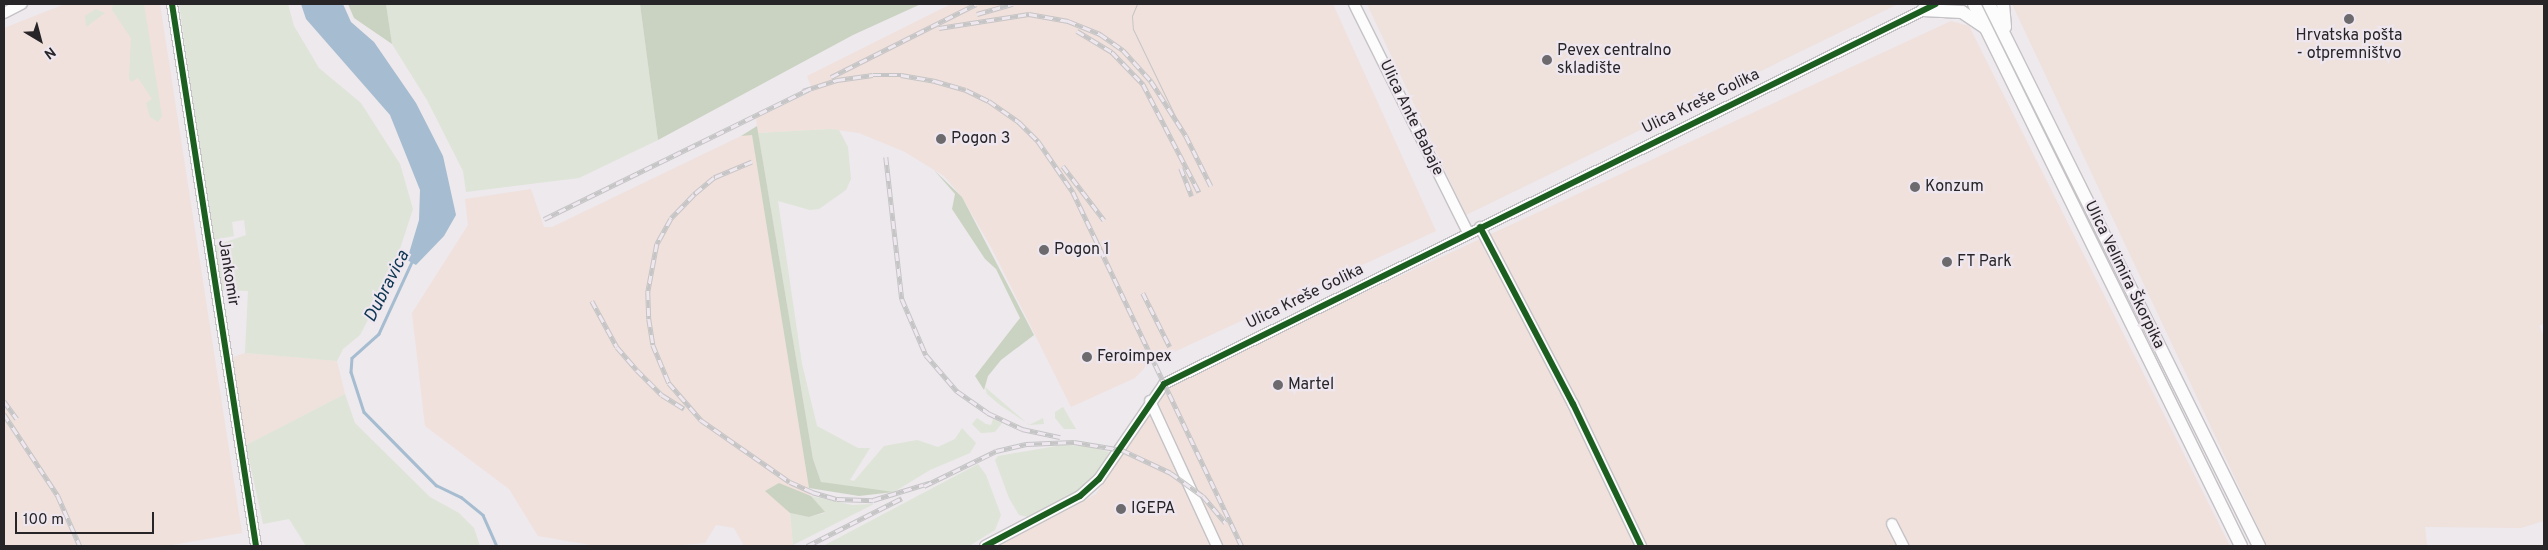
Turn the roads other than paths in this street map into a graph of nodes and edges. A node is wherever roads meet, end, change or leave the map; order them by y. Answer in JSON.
{"nodes":[{"id":1,"x":22,"y":4,"type":"edge"},
{"id":2,"x":172,"y":4,"type":"edge"},
{"id":3,"x":1354,"y":4,"type":"edge"},
{"id":4,"x":1936,"y":4,"type":"edge"},
{"id":5,"x":1974,"y":4,"type":"edge"},
{"id":6,"x":1989,"y":4,"type":"edge"},
{"id":7,"x":2003,"y":4,"type":"edge"},
{"id":8,"x":1927,"y":7,"type":"edge"},
{"id":9,"x":4,"y":13,"type":"edge"},
{"id":10,"x":1988,"y":31,"type":"junction"},
{"id":11,"x":2007,"y":42,"type":"junction"},
{"id":12,"x":1480,"y":227,"type":"junction"},
{"id":13,"x":1468,"y":233,"type":"junction"},
{"id":14,"x":1150,"y":401,"type":"junction"},
{"id":15,"x":1892,"y":524,"type":"dead end"},
{"id":16,"x":256,"y":546,"type":"edge"},
{"id":17,"x":984,"y":546,"type":"edge"},
{"id":18,"x":1217,"y":546,"type":"edge"},
{"id":19,"x":1641,"y":546,"type":"edge"},
{"id":20,"x":1903,"y":546,"type":"edge"},
{"id":21,"x":2241,"y":546,"type":"edge"},
{"id":22,"x":2259,"y":546,"type":"edge"}],
"edges":[{"from":1,"to":9,"type":"street"},
{"from":2,"to":16,"type":"street","name":"Jankomir"},
{"from":3,"to":13,"type":"street","name":"Ulica Ante Babaje"},
{"from":4,"to":8,"type":"street","name":"Ulica Kreše Golika"},
{"from":5,"to":10,"type":"main road","name":"Ulica Velimira Škorpika"},
{"from":6,"to":11,"type":"main road","name":"Ulica Velimira Škorpika"},
{"from":7,"to":11,"type":"main road"},
{"from":8,"to":10,"type":"main road"},
{"from":8,"to":12,"type":"street","name":"Ulica Kreše Golika"},
{"from":10,"to":21,"type":"main road","name":"Ulica Velimira Škorpika"},
{"from":11,"to":22,"type":"main road","name":"Ulica Velimira Škorpika"},
{"from":12,"to":13,"type":"street","name":"Ulica Kreše Golika"},
{"from":12,"to":19,"type":"street"},
{"from":13,"to":14,"type":"street","name":"Ulica Kreše Golika"},
{"from":14,"to":17,"type":"street","name":"Ulica Kreše Golika"},
{"from":14,"to":18,"type":"street"},
{"from":15,"to":20,"type":"street"}]}
